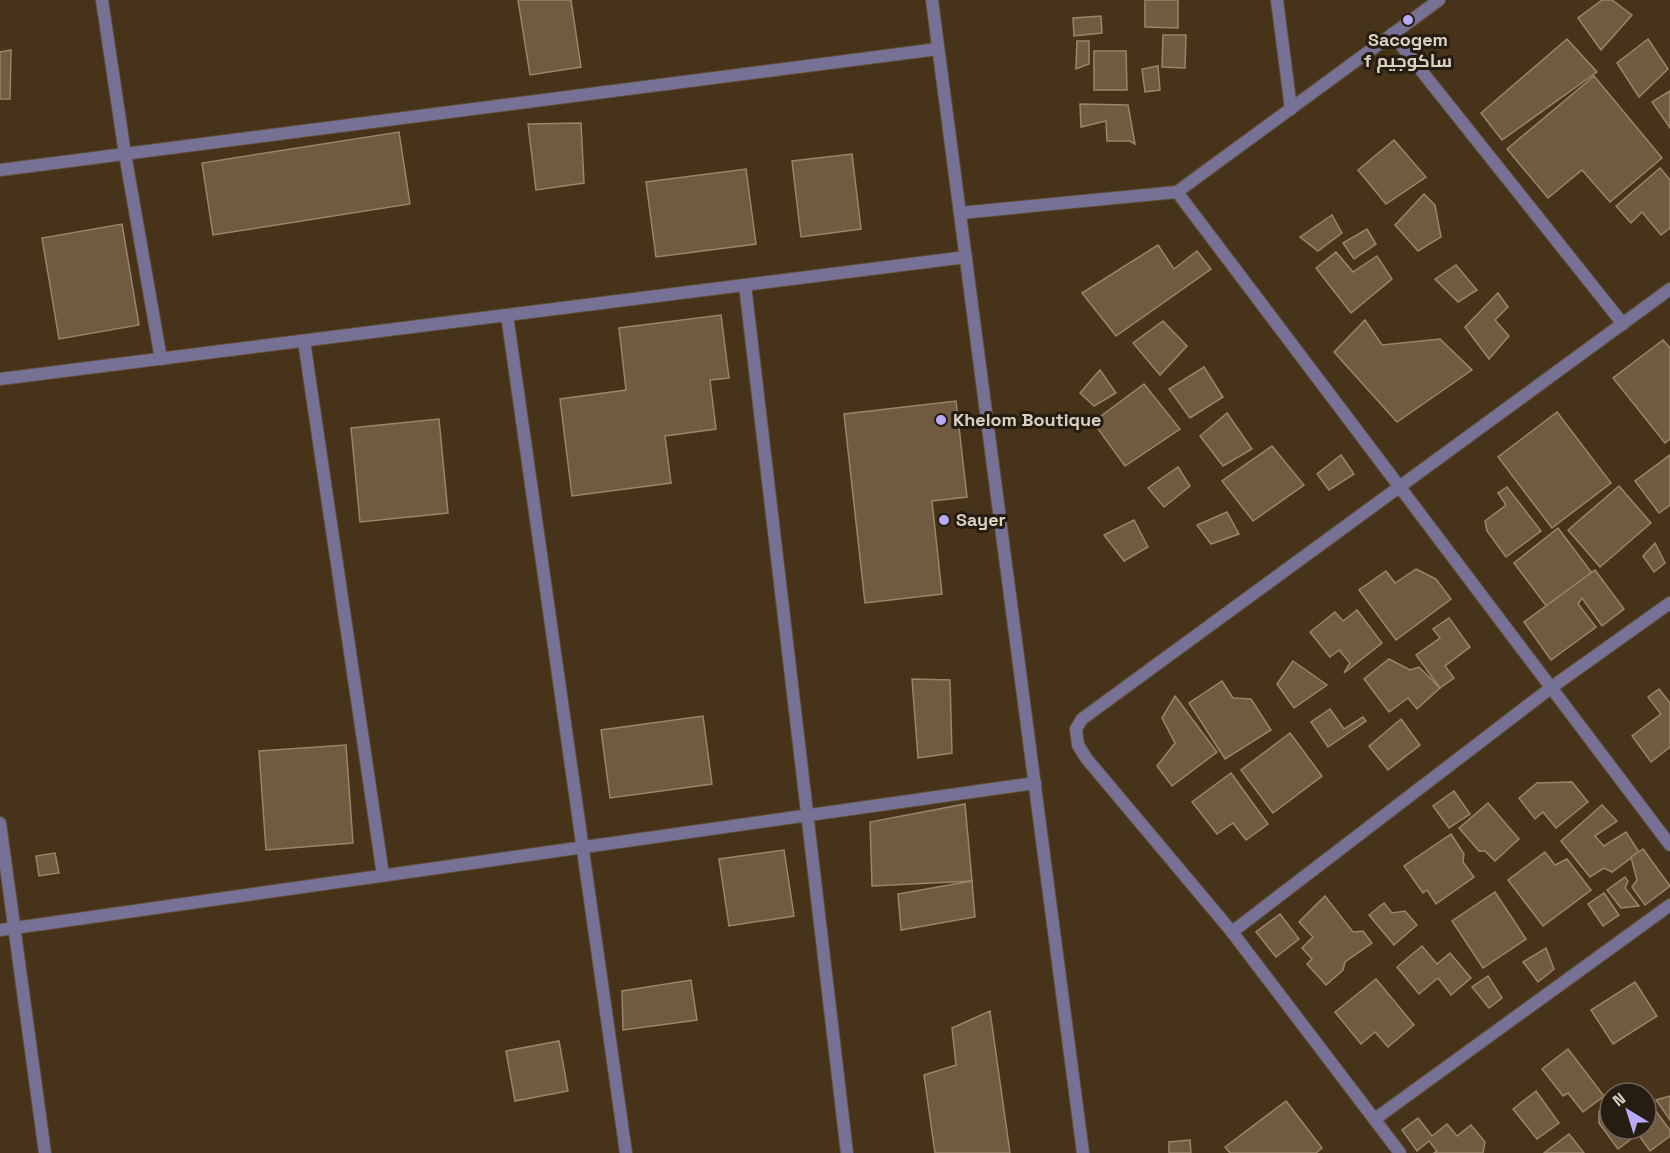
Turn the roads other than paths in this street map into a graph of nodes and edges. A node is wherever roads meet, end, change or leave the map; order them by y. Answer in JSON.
{"nodes":[{"id":1,"x":102,"y":0,"type":"edge"},
{"id":2,"x":932,"y":0,"type":"edge"},
{"id":3,"x":1277,"y":0,"type":"edge"},
{"id":4,"x":1439,"y":0,"type":"edge"},
{"id":5,"x":1392,"y":34,"type":"junction"},
{"id":6,"x":938,"y":49,"type":"junction"},
{"id":7,"x":1291,"y":108,"type":"junction"},
{"id":8,"x":125,"y":154,"type":"junction"},
{"id":9,"x":0,"y":170,"type":"edge"},
{"id":10,"x":1177,"y":192,"type":"junction"},
{"id":11,"x":960,"y":213,"type":"junction"},
{"id":12,"x":966,"y":257,"type":"junction"},
{"id":13,"x":745,"y":285,"type":"junction"},
{"id":14,"x":1670,"y":290,"type":"edge"},
{"id":15,"x":507,"y":315,"type":"junction"},
{"id":16,"x":1623,"y":324,"type":"junction"},
{"id":17,"x":304,"y":341,"type":"junction"},
{"id":18,"x":160,"y":359,"type":"junction"},
{"id":19,"x":0,"y":379,"type":"edge"},
{"id":20,"x":1400,"y":487,"type":"junction"},
{"id":21,"x":1670,"y":603,"type":"edge"},
{"id":22,"x":1552,"y":687,"type":"junction"},
{"id":23,"x":1035,"y":783,"type":"junction"},
{"id":24,"x":807,"y":816,"type":"junction"},
{"id":25,"x":0,"y":823,"type":"edge"},
{"id":26,"x":1670,"y":845,"type":"edge"},
{"id":27,"x":582,"y":847,"type":"junction"},
{"id":28,"x":383,"y":875,"type":"junction"},
{"id":29,"x":1670,"y":905,"type":"edge"},
{"id":30,"x":14,"y":928,"type":"junction"},
{"id":31,"x":0,"y":930,"type":"edge"},
{"id":32,"x":1232,"y":932,"type":"junction"},
{"id":33,"x":1375,"y":1119,"type":"junction"},
{"id":34,"x":45,"y":1153,"type":"edge"},
{"id":35,"x":626,"y":1153,"type":"edge"},
{"id":36,"x":847,"y":1153,"type":"edge"},
{"id":37,"x":1083,"y":1153,"type":"edge"},
{"id":38,"x":1400,"y":1153,"type":"edge"}],
"edges":[{"from":1,"to":8,"type":"street"},
{"from":2,"to":6,"type":"street"},
{"from":3,"to":7,"type":"street"},
{"from":4,"to":5,"type":"street"},
{"from":5,"to":7,"type":"street"},
{"from":5,"to":16,"type":"street"},
{"from":6,"to":8,"type":"street"},
{"from":6,"to":11,"type":"street"},
{"from":7,"to":10,"type":"street"},
{"from":8,"to":9,"type":"street"},
{"from":8,"to":18,"type":"street"},
{"from":10,"to":11,"type":"street"},
{"from":10,"to":20,"type":"street"},
{"from":11,"to":12,"type":"street"},
{"from":12,"to":13,"type":"street"},
{"from":12,"to":23,"type":"street"},
{"from":13,"to":15,"type":"street"},
{"from":13,"to":24,"type":"street"},
{"from":14,"to":16,"type":"street"},
{"from":15,"to":17,"type":"street"},
{"from":15,"to":27,"type":"street"},
{"from":16,"to":20,"type":"street"},
{"from":17,"to":18,"type":"street"},
{"from":17,"to":28,"type":"street"},
{"from":18,"to":19,"type":"street"},
{"from":20,"to":22,"type":"street"},
{"from":20,"to":32,"type":"street"},
{"from":21,"to":22,"type":"street"},
{"from":22,"to":26,"type":"street"},
{"from":22,"to":32,"type":"street"},
{"from":23,"to":24,"type":"street"},
{"from":23,"to":37,"type":"street"},
{"from":24,"to":27,"type":"street"},
{"from":24,"to":36,"type":"street"},
{"from":25,"to":30,"type":"street"},
{"from":27,"to":28,"type":"street"},
{"from":27,"to":35,"type":"street"},
{"from":28,"to":30,"type":"street"},
{"from":29,"to":33,"type":"street"},
{"from":30,"to":31,"type":"street"},
{"from":30,"to":34,"type":"street"},
{"from":32,"to":33,"type":"street"},
{"from":33,"to":38,"type":"street"}]}
